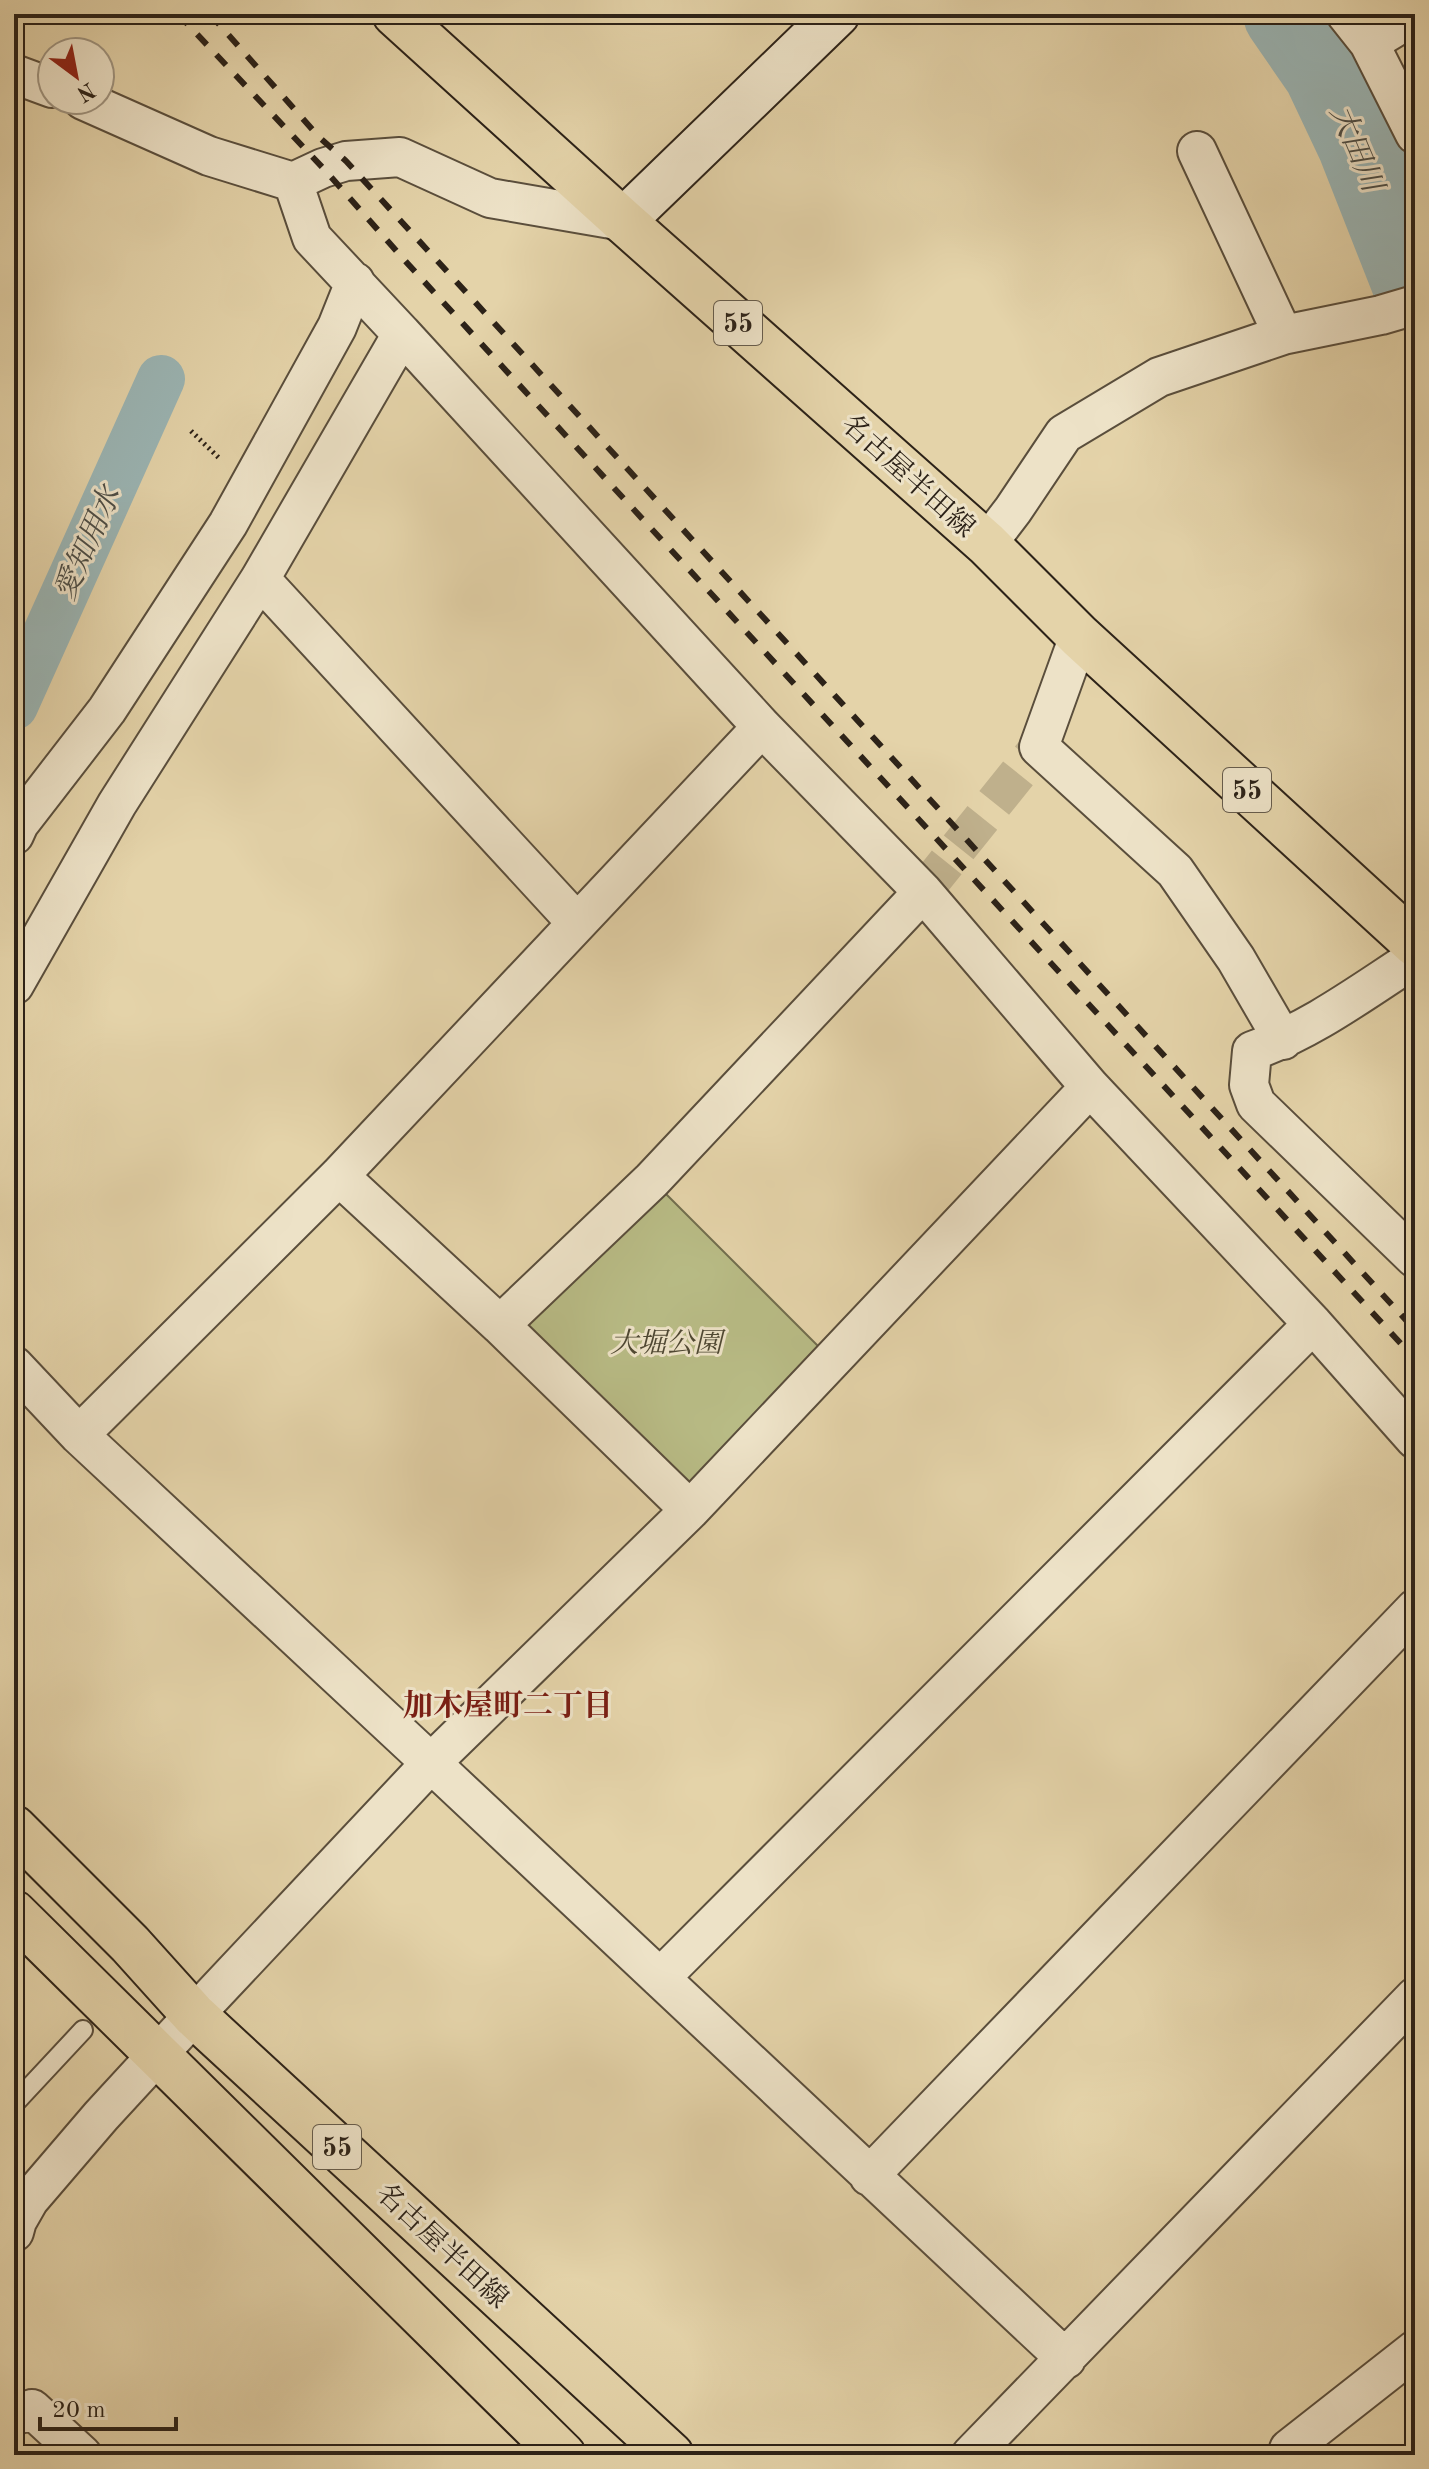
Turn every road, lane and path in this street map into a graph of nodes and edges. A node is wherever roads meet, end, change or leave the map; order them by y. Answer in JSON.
{"nodes":[{"id":1,"x":395,"y":14,"type":"edge"},
{"id":2,"x":837,"y":14,"type":"edge"},
{"id":3,"x":1415,"y":15,"type":"edge"},
{"id":4,"x":1358,"y":28,"type":"edge"},
{"id":5,"x":14,"y":74,"type":"edge"},
{"id":6,"x":36,"y":82,"type":"edge"},
{"id":7,"x":116,"y":115,"type":"edge"},
{"id":8,"x":1415,"y":134,"type":"edge"},
{"id":9,"x":1197,"y":151,"type":"dead end"},
{"id":10,"x":293,"y":182,"type":"junction"},
{"id":11,"x":623,"y":221,"type":"junction"},
{"id":12,"x":355,"y":282,"type":"junction"},
{"id":13,"x":1398,"y":310,"type":"edge"},
{"id":14,"x":402,"y":334,"type":"junction"},
{"id":15,"x":1283,"y":335,"type":"junction"},
{"id":16,"x":987,"y":544,"type":"junction"},
{"id":17,"x":260,"y":579,"type":"junction"},
{"id":18,"x":1079,"y":636,"type":"junction"},
{"id":19,"x":762,"y":727,"type":"junction"},
{"id":20,"x":14,"y":835,"type":"edge"},
{"id":21,"x":923,"y":892,"type":"junction"},
{"id":22,"x":577,"y":923,"type":"junction"},
{"id":23,"x":1415,"y":944,"type":"edge"},
{"id":24,"x":1415,"y":958,"type":"edge"},
{"id":25,"x":14,"y":985,"type":"edge"},
{"id":26,"x":1283,"y":1040,"type":"junction"},
{"id":27,"x":1090,"y":1087,"type":"junction"},
{"id":28,"x":339,"y":1176,"type":"junction"},
{"id":29,"x":1415,"y":1258,"type":"edge"},
{"id":30,"x":1313,"y":1324,"type":"junction"},
{"id":31,"x":500,"y":1325,"type":"junction"},
{"id":32,"x":14,"y":1366,"type":"edge"},
{"id":33,"x":79,"y":1435,"type":"junction"},
{"id":34,"x":1415,"y":1439,"type":"edge"},
{"id":35,"x":690,"y":1510,"type":"junction"},
{"id":36,"x":1415,"y":1609,"type":"edge"},
{"id":37,"x":431,"y":1763,"type":"junction"},
{"id":38,"x":14,"y":1828,"type":"edge"},
{"id":39,"x":14,"y":1913,"type":"edge"},
{"id":40,"x":660,"y":1978,"type":"junction"},
{"id":41,"x":1415,"y":1997,"type":"edge"},
{"id":42,"x":194,"y":2015,"type":"junction"},
{"id":43,"x":83,"y":2030,"type":"dead end"},
{"id":44,"x":159,"y":2055,"type":"junction"},
{"id":45,"x":14,"y":2104,"type":"edge"},
{"id":46,"x":869,"y":2176,"type":"junction"},
{"id":47,"x":14,"y":2232,"type":"edge"},
{"id":48,"x":1415,"y":2350,"type":"edge"},
{"id":49,"x":1066,"y":2359,"type":"junction"},
{"id":50,"x":14,"y":2416,"type":"edge"},
{"id":51,"x":82,"y":2455,"type":"edge"},
{"id":52,"x":563,"y":2455,"type":"edge"},
{"id":53,"x":671,"y":2455,"type":"edge"},
{"id":54,"x":971,"y":2455,"type":"edge"},
{"id":55,"x":1294,"y":2455,"type":"edge"}],
"edges":[{"from":1,"to":11,"type":"main road","name":"名古屋半田線","number":"55"},
{"from":2,"to":11,"type":"street"},
{"from":3,"to":4,"type":"street"},
{"from":4,"to":8,"type":"street"},
{"from":5,"to":6,"type":"street"},
{"from":7,"to":10,"type":"street"},
{"from":9,"to":15,"type":"street"},
{"from":10,"to":11,"type":"street"},
{"from":10,"to":12,"type":"street"},
{"from":11,"to":16,"type":"main road","name":"名古屋半田線","number":"55"},
{"from":12,"to":14,"type":"street"},
{"from":12,"to":20,"type":"street"},
{"from":13,"to":15,"type":"street"},
{"from":14,"to":17,"type":"street"},
{"from":14,"to":19,"type":"street"},
{"from":15,"to":16,"type":"street"},
{"from":16,"to":18,"type":"main road","name":"名古屋半田線","number":"55"},
{"from":17,"to":22,"type":"street"},
{"from":17,"to":25,"type":"street"},
{"from":18,"to":23,"type":"main road","name":"名古屋半田線","number":"55"},
{"from":18,"to":26,"type":"street"},
{"from":19,"to":21,"type":"street"},
{"from":19,"to":22,"type":"street"},
{"from":21,"to":27,"type":"street"},
{"from":21,"to":31,"type":"street"},
{"from":22,"to":28,"type":"street"},
{"from":24,"to":26,"type":"street"},
{"from":26,"to":29,"type":"street"},
{"from":27,"to":30,"type":"street"},
{"from":27,"to":35,"type":"street"},
{"from":28,"to":31,"type":"street"},
{"from":28,"to":33,"type":"street"},
{"from":30,"to":34,"type":"street"},
{"from":30,"to":40,"type":"street"},
{"from":31,"to":35,"type":"street"},
{"from":32,"to":33,"type":"street"},
{"from":33,"to":37,"type":"street"},
{"from":35,"to":37,"type":"street"},
{"from":36,"to":46,"type":"street"},
{"from":37,"to":40,"type":"street"},
{"from":37,"to":42,"type":"street"},
{"from":38,"to":42,"type":"main road","name":"名古屋半田線","number":"55"},
{"from":39,"to":44,"type":"main road","number":"55"},
{"from":40,"to":46,"type":"street"},
{"from":41,"to":49,"type":"street"},
{"from":42,"to":44,"type":"street"},
{"from":42,"to":53,"type":"main road","name":"名古屋半田線","number":"55"},
{"from":43,"to":45,"type":"lane"},
{"from":44,"to":47,"type":"street"},
{"from":44,"to":52,"type":"main road","number":"55"},
{"from":46,"to":49,"type":"street"},
{"from":48,"to":55,"type":"street"},
{"from":49,"to":54,"type":"street"},
{"from":50,"to":51,"type":"street"}]}
